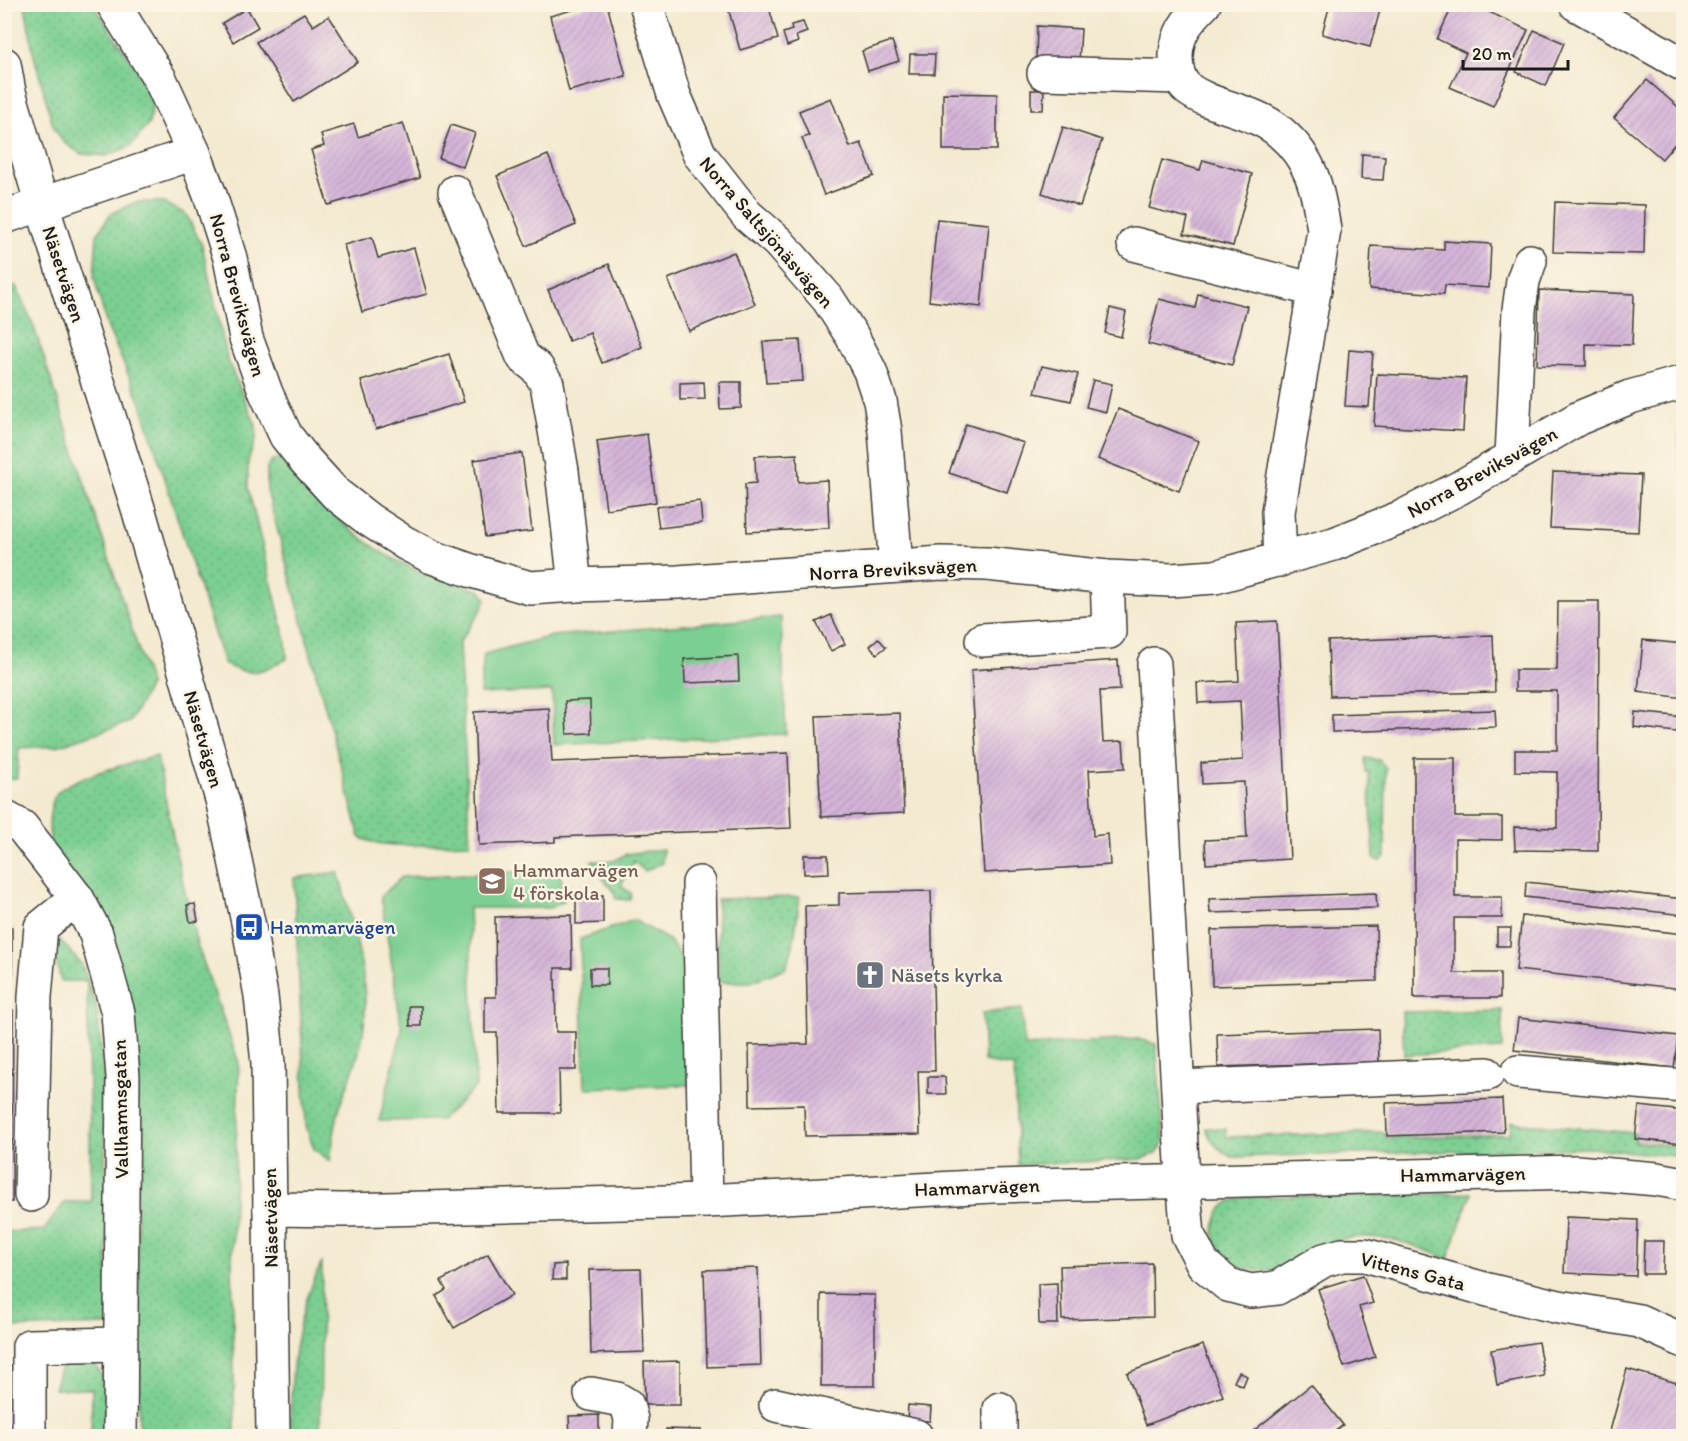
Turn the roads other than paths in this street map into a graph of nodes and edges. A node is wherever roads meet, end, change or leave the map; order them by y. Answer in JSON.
{"nodes":[{"id":1,"x":113,"y":4,"type":"edge"},
{"id":2,"x":646,"y":4,"type":"edge"},
{"id":3,"x":1204,"y":4,"type":"edge"},
{"id":4,"x":1576,"y":4,"type":"edge"},
{"id":5,"x":4,"y":64,"type":"edge"},
{"id":6,"x":1683,"y":65,"type":"edge"},
{"id":7,"x":1044,"y":73,"type":"dead end"},
{"id":8,"x":1179,"y":77,"type":"junction"},
{"id":9,"x":194,"y":153,"type":"junction"},
{"id":10,"x":455,"y":192,"type":"dead end"},
{"id":11,"x":42,"y":205,"type":"junction"},
{"id":12,"x":4,"y":217,"type":"edge"},
{"id":13,"x":1134,"y":244,"type":"dead end"},
{"id":14,"x":1530,"y":261,"type":"dead end"},
{"id":15,"x":1315,"y":290,"type":"junction"},
{"id":16,"x":1683,"y":382,"type":"edge"},
{"id":17,"x":1512,"y":456,"type":"junction"},
{"id":18,"x":1280,"y":560,"type":"junction"},
{"id":19,"x":896,"y":566,"type":"junction"},
{"id":20,"x":1107,"y":577,"type":"junction"},
{"id":21,"x":575,"y":585,"type":"junction"},
{"id":22,"x":982,"y":640,"type":"dead end"},
{"id":23,"x":1154,"y":664,"type":"dead end"},
{"id":24,"x":4,"y":817,"type":"edge"},
{"id":25,"x":699,"y":883,"type":"dead end"},
{"id":26,"x":77,"y":898,"type":"junction"},
{"id":27,"x":1683,"y":1086,"type":"edge"},
{"id":28,"x":1178,"y":1087,"type":"junction"},
{"id":29,"x":1183,"y":1180,"type":"junction"},
{"id":30,"x":1683,"y":1184,"type":"edge"},
{"id":31,"x":31,"y":1195,"type":"dead end"},
{"id":32,"x":706,"y":1201,"type":"junction"},
{"id":33,"x":270,"y":1209,"type":"junction"},
{"id":34,"x":1683,"y":1341,"type":"edge"},
{"id":35,"x":120,"y":1344,"type":"junction"},
{"id":36,"x":591,"y":1394,"type":"dead end"},
{"id":37,"x":776,"y":1405,"type":"dead end"},
{"id":38,"x":29,"y":1437,"type":"edge"},
{"id":39,"x":120,"y":1437,"type":"edge"},
{"id":40,"x":273,"y":1437,"type":"edge"},
{"id":41,"x":630,"y":1437,"type":"edge"},
{"id":42,"x":916,"y":1437,"type":"edge"}],
"edges":[{"from":1,"to":9,"type":"street","name":"Norra Breviksvägen"},
{"from":2,"to":19,"type":"street","name":"Norra Saltsjönäsvägen"},
{"from":3,"to":8,"type":"street"},
{"from":4,"to":6,"type":"street"},
{"from":5,"to":11,"type":"street","name":"Näsetvägen"},
{"from":7,"to":8,"type":"street"},
{"from":8,"to":15,"type":"street"},
{"from":9,"to":11,"type":"street"},
{"from":9,"to":21,"type":"street","name":"Norra Breviksvägen"},
{"from":10,"to":21,"type":"street"},
{"from":11,"to":12,"type":"street"},
{"from":11,"to":33,"type":"street","name":"Näsetvägen"},
{"from":13,"to":15,"type":"street"},
{"from":14,"to":17,"type":"street"},
{"from":15,"to":18,"type":"street"},
{"from":16,"to":17,"type":"street","name":"Norra Breviksvägen"},
{"from":17,"to":18,"type":"street","name":"Norra Breviksvägen"},
{"from":18,"to":20,"type":"street","name":"Norra Breviksvägen"},
{"from":19,"to":20,"type":"street","name":"Norra Breviksvägen"},
{"from":19,"to":21,"type":"street","name":"Norra Breviksvägen"},
{"from":20,"to":22,"type":"street"},
{"from":23,"to":28,"type":"street","name":"Vittens Gata"},
{"from":24,"to":26,"type":"street","name":"Vallhamnsgatan"},
{"from":25,"to":32,"type":"street"},
{"from":26,"to":31,"type":"street"},
{"from":26,"to":35,"type":"street","name":"Vallhamnsgatan"},
{"from":27,"to":28,"type":"street"},
{"from":28,"to":29,"type":"street","name":"Vittens Gata"},
{"from":29,"to":30,"type":"street","name":"Hammarvägen"},
{"from":29,"to":32,"type":"street","name":"Hammarvägen"},
{"from":29,"to":34,"type":"street","name":"Vittens Gata"},
{"from":32,"to":33,"type":"street","name":"Hammarvägen"},
{"from":33,"to":40,"type":"street","name":"Näsetvägen"},
{"from":35,"to":38,"type":"street"},
{"from":35,"to":39,"type":"street","name":"Vallhamnsgatan"},
{"from":36,"to":41,"type":"street"},
{"from":37,"to":42,"type":"street"}]}
